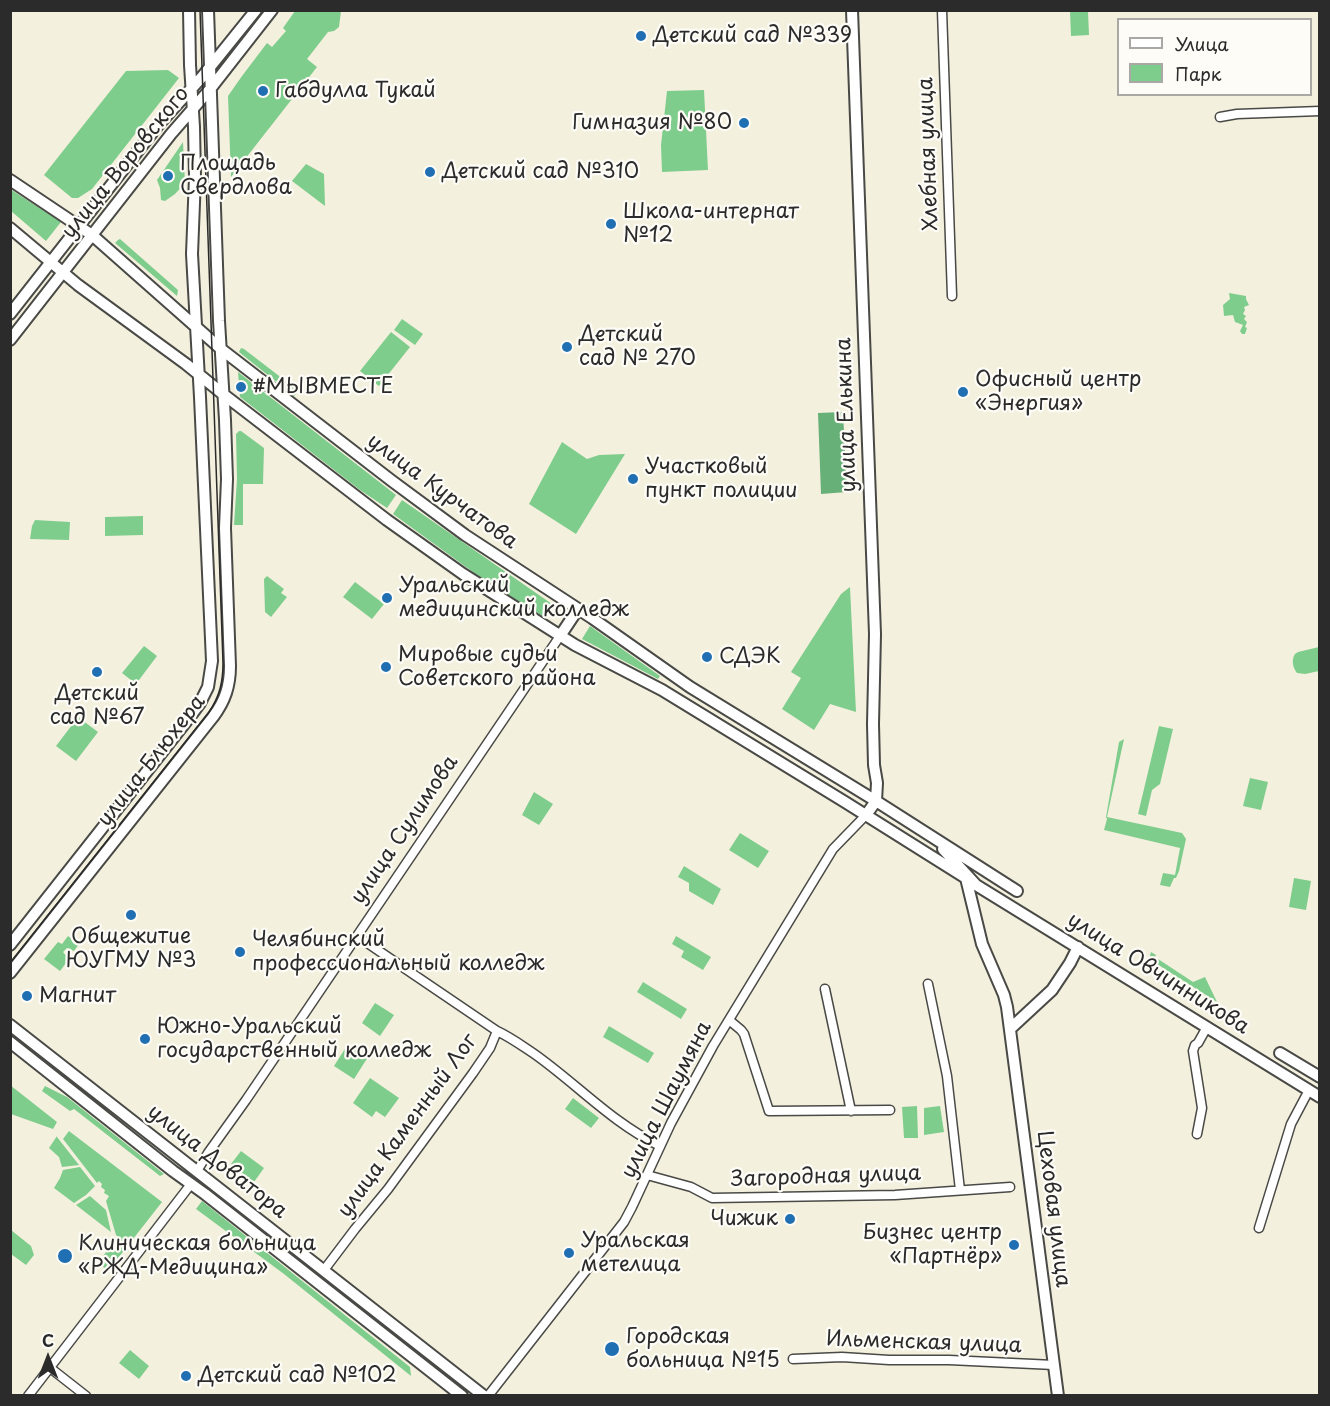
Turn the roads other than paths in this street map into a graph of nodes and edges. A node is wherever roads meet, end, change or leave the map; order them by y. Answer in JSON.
{"nodes":[{"id":1,"x":189,"y":10,"type":"edge"},
{"id":2,"x":208,"y":10,"type":"edge"},
{"id":3,"x":256,"y":10,"type":"edge"},
{"id":4,"x":272,"y":10,"type":"edge"},
{"id":5,"x":852,"y":10,"type":"edge"},
{"id":6,"x":942,"y":10,"type":"edge"},
{"id":7,"x":210,"y":67,"type":"junction"},
{"id":8,"x":192,"y":88,"type":"junction"},
{"id":9,"x":211,"y":88,"type":"junction"},
{"id":10,"x":193,"y":108,"type":"junction"},
{"id":11,"x":1320,"y":111,"type":"edge"},
{"id":12,"x":1220,"y":117,"type":"dead end"},
{"id":13,"x":10,"y":180,"type":"edge"},
{"id":14,"x":80,"y":225,"type":"junction"},
{"id":15,"x":10,"y":228,"type":"edge"},
{"id":16,"x":92,"y":235,"type":"junction"},
{"id":17,"x":51,"y":262,"type":"junction"},
{"id":18,"x":63,"y":273,"type":"junction"},
{"id":19,"x":952,"y":296,"type":"dead end"},
{"id":20,"x":10,"y":314,"type":"edge"},
{"id":21,"x":197,"y":327,"type":"junction"},
{"id":22,"x":10,"y":340,"type":"edge"},
{"id":23,"x":221,"y":349,"type":"junction"},
{"id":24,"x":199,"y":374,"type":"junction"},
{"id":25,"x":223,"y":394,"type":"junction"},
{"id":26,"x":578,"y":609,"type":"junction"},
{"id":27,"x":560,"y":636,"type":"junction"},
{"id":28,"x":876,"y":801,"type":"junction"},
{"id":29,"x":867,"y":815,"type":"junction"},
{"id":30,"x":931,"y":837,"type":"junction"},
{"id":31,"x":1017,"y":891,"type":"dead end"},
{"id":32,"x":357,"y":936,"type":"junction"},
{"id":33,"x":10,"y":945,"type":"edge"},
{"id":34,"x":1077,"y":947,"type":"junction"},
{"id":35,"x":10,"y":974,"type":"edge"},
{"id":36,"x":928,"y":984,"type":"dead end"},
{"id":37,"x":825,"y":989,"type":"dead end"},
{"id":38,"x":729,"y":1020,"type":"junction"},
{"id":39,"x":10,"y":1025,"type":"edge"},
{"id":40,"x":1206,"y":1027,"type":"junction"},
{"id":41,"x":1011,"y":1028,"type":"junction"},
{"id":42,"x":497,"y":1032,"type":"junction"},
{"id":43,"x":10,"y":1042,"type":"edge"},
{"id":44,"x":1280,"y":1053,"type":"dead end"},
{"id":45,"x":1320,"y":1077,"type":"edge"},
{"id":46,"x":1309,"y":1090,"type":"junction"},
{"id":47,"x":1320,"y":1097,"type":"edge"},
{"id":48,"x":890,"y":1110,"type":"dead end"},
{"id":49,"x":851,"y":1111,"type":"junction"},
{"id":50,"x":1197,"y":1134,"type":"dead end"},
{"id":51,"x":660,"y":1146,"type":"junction"},
{"id":52,"x":197,"y":1171,"type":"junction"},
{"id":53,"x":647,"y":1174,"type":"junction"},
{"id":54,"x":191,"y":1184,"type":"junction"},
{"id":55,"x":1010,"y":1187,"type":"dead end"},
{"id":56,"x":960,"y":1190,"type":"junction"},
{"id":57,"x":1259,"y":1228,"type":"dead end"},
{"id":58,"x":324,"y":1270,"type":"junction"},
{"id":59,"x":793,"y":1359,"type":"dead end"},
{"id":60,"x":1054,"y":1365,"type":"junction"},
{"id":61,"x":50,"y":1367,"type":"junction"},
{"id":62,"x":28,"y":1395,"type":"edge"},
{"id":63,"x":86,"y":1395,"type":"edge"},
{"id":64,"x":462,"y":1395,"type":"edge"},
{"id":65,"x":486,"y":1395,"type":"edge"},
{"id":66,"x":1058,"y":1395,"type":"edge"}],
"edges":[{"from":1,"to":8,"type":"main road","name":"улица Блюхера"},
{"from":2,"to":7,"type":"main road","name":"улица Блюхера"},
{"from":3,"to":7,"type":"main road","name":"улица Воровского"},
{"from":4,"to":9,"type":"main road","name":"улица Воровского"},
{"from":5,"to":28,"type":"main road","name":"улица Елькина"},
{"from":6,"to":19,"type":"street","name":"Хлебная улица"},
{"from":7,"to":8,"type":"main road","name":"улица Воровского"},
{"from":7,"to":9,"type":"main road","name":"улица Блюхера"},
{"from":8,"to":10,"type":"main road","name":"улица Блюхера"},
{"from":8,"to":14,"type":"main road","name":"улица Воровского"},
{"from":9,"to":10,"type":"main road","name":"улица Воровского"},
{"from":9,"to":23,"type":"main road","name":"улица Блюхера"},
{"from":10,"to":16,"type":"main road","name":"улица Воровского"},
{"from":10,"to":21,"type":"main road","name":"улица Блюхера"},
{"from":11,"to":12,"type":"street"},
{"from":13,"to":14,"type":"main road","name":"улица Курчатова"},
{"from":14,"to":16,"type":"main road","name":"улица Курчатова"},
{"from":14,"to":17,"type":"main road","name":"улица Воровского"},
{"from":15,"to":17,"type":"main road"},
{"from":16,"to":18,"type":"main road","name":"улица Воровского"},
{"from":16,"to":21,"type":"main road","name":"улица Курчатова"},
{"from":17,"to":18,"type":"main road"},
{"from":17,"to":20,"type":"main road","name":"улица Воровского"},
{"from":18,"to":22,"type":"main road","name":"улица Воровского"},
{"from":18,"to":24,"type":"main road"},
{"from":21,"to":23,"type":"main road","name":"улица Курчатова"},
{"from":21,"to":24,"type":"main road","name":"улица Блюхера"},
{"from":23,"to":25,"type":"main road","name":"улица Блюхера"},
{"from":23,"to":26,"type":"main road","name":"улица Курчатова"},
{"from":24,"to":25,"type":"main road"},
{"from":24,"to":33,"type":"main road","name":"улица Блюхера"},
{"from":25,"to":27,"type":"main road"},
{"from":25,"to":35,"type":"main road","name":"улица Блюхера"},
{"from":26,"to":27,"type":"main road"},
{"from":26,"to":28,"type":"main road","name":"улица Курчатова"},
{"from":27,"to":29,"type":"main road"},
{"from":27,"to":32,"type":"street","name":"улица Сулимова"},
{"from":28,"to":29,"type":"main road"},
{"from":28,"to":30,"type":"main road"},
{"from":29,"to":38,"type":"street","name":"улица Шаумяна"},
{"from":29,"to":41,"type":"main road","name":"Цеховая улица"},
{"from":30,"to":31,"type":"main road"},
{"from":30,"to":34,"type":"main road","name":"улица Овчинникова"},
{"from":32,"to":42,"type":"street"},
{"from":32,"to":52,"type":"street","name":"улица Сулимова"},
{"from":34,"to":40,"type":"main road","name":"улица Овчинникова"},
{"from":34,"to":41,"type":"main road"},
{"from":36,"to":56,"type":"street"},
{"from":37,"to":49,"type":"street"},
{"from":38,"to":49,"type":"street"},
{"from":38,"to":51,"type":"street","name":"улица Шаумяна"},
{"from":39,"to":52,"type":"main road","name":"улица Доватора"},
{"from":40,"to":46,"type":"main road","name":"улица Овчинникова"},
{"from":40,"to":50,"type":"street"},
{"from":41,"to":60,"type":"main road","name":"Цеховая улица"},
{"from":42,"to":51,"type":"street"},
{"from":42,"to":58,"type":"street","name":"улица Каменный Лог"},
{"from":43,"to":54,"type":"main road","name":"улица Доватора"},
{"from":44,"to":45,"type":"main road"},
{"from":46,"to":47,"type":"main road","name":"улица Овчинникова"},
{"from":46,"to":57,"type":"street"},
{"from":48,"to":49,"type":"street"},
{"from":51,"to":53,"type":"street","name":"улица Шаумяна"},
{"from":52,"to":54,"type":"main road","name":"улица Сулимова"},
{"from":52,"to":58,"type":"main road","name":"улица Доватора"},
{"from":53,"to":56,"type":"street","name":"Загородная улица"},
{"from":53,"to":65,"type":"street","name":"улица Шаумяна"},
{"from":54,"to":61,"type":"street","name":"улица Сулимова"},
{"from":54,"to":64,"type":"main road","name":"улица Доватора"},
{"from":55,"to":56,"type":"street","name":"Загородная улица"},
{"from":58,"to":65,"type":"main road","name":"улица Доватора"},
{"from":59,"to":60,"type":"street","name":"Ильменская улица"},
{"from":60,"to":66,"type":"main road","name":"Цеховая улица"},
{"from":61,"to":62,"type":"street","name":"улица Сулимова"},
{"from":61,"to":63,"type":"street"}]}
